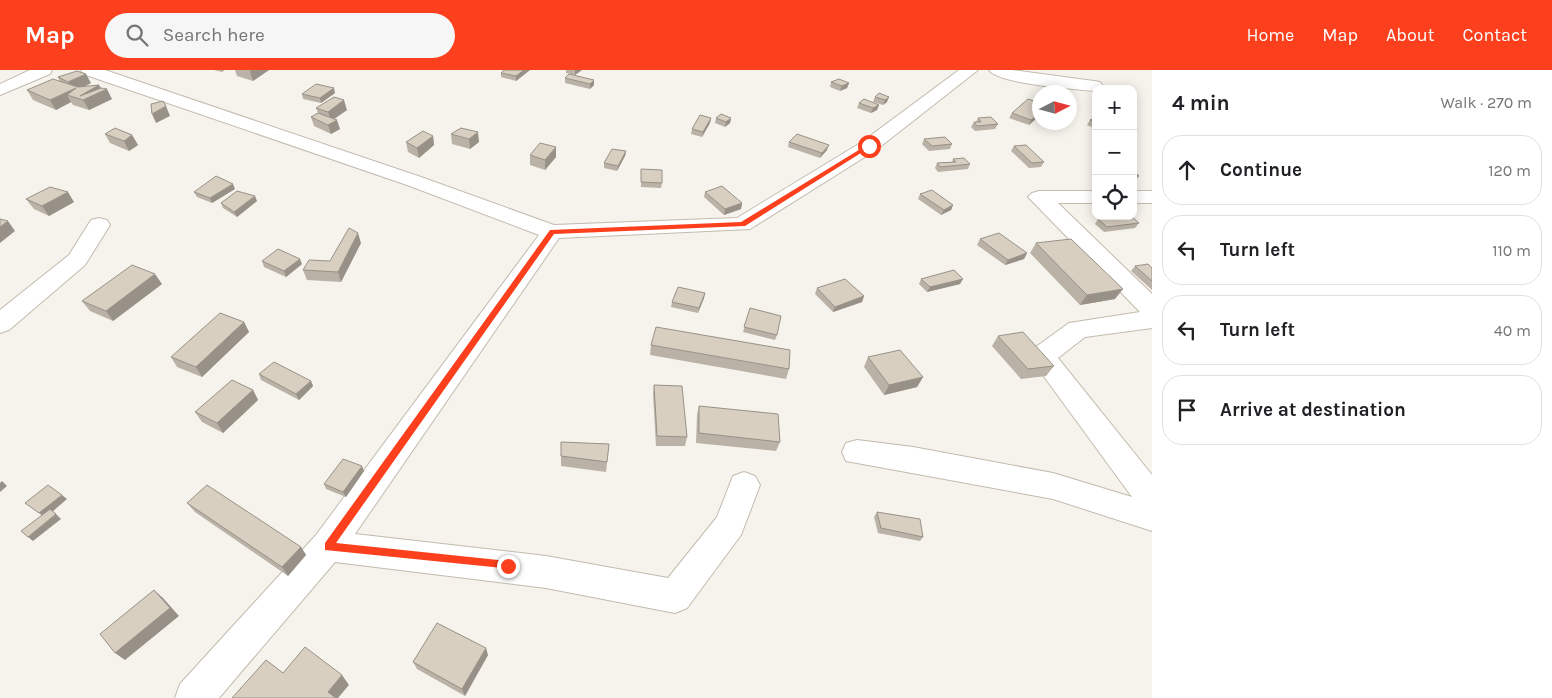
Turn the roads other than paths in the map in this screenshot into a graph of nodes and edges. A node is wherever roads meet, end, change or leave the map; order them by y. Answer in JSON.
{"nodes":[{"id":1,"x":44,"y":70,"type":"edge"},
{"id":2,"x":89,"y":70,"type":"edge"},
{"id":3,"x":970,"y":70,"type":"edge"},
{"id":4,"x":996,"y":70,"type":"edge"},
{"id":5,"x":1092,"y":86,"type":"edge"},
{"id":6,"x":0,"y":90,"type":"edge"},
{"id":7,"x":1092,"y":197,"type":"edge"},
{"id":8,"x":1137,"y":197,"type":"edge"},
{"id":9,"x":1152,"y":197,"type":"edge"},
{"id":10,"x":99,"y":225,"type":"dead end"},
{"id":11,"x":552,"y":232,"type":"junction"},
{"id":12,"x":1152,"y":309,"type":"edge"},
{"id":13,"x":1152,"y":319,"type":"edge"},
{"id":14,"x":0,"y":324,"type":"edge"},
{"id":15,"x":857,"y":452,"type":"dead end"},
{"id":16,"x":744,"y":485,"type":"dead end"},
{"id":17,"x":1152,"y":499,"type":"edge"},
{"id":18,"x":1152,"y":517,"type":"edge"},
{"id":19,"x":328,"y":546,"type":"junction"},
{"id":20,"x":194,"y":698,"type":"edge"}],
"edges":[{"from":1,"to":6,"type":"street"},
{"from":2,"to":11,"type":"street"},
{"from":3,"to":11,"type":"street"},
{"from":4,"to":5,"type":"street"},
{"from":7,"to":12,"type":"street"},
{"from":8,"to":9,"type":"street"},
{"from":10,"to":14,"type":"street"},
{"from":11,"to":19,"type":"street"},
{"from":13,"to":17,"type":"street"},
{"from":15,"to":18,"type":"street"},
{"from":16,"to":19,"type":"street"},
{"from":19,"to":20,"type":"street"}]}
